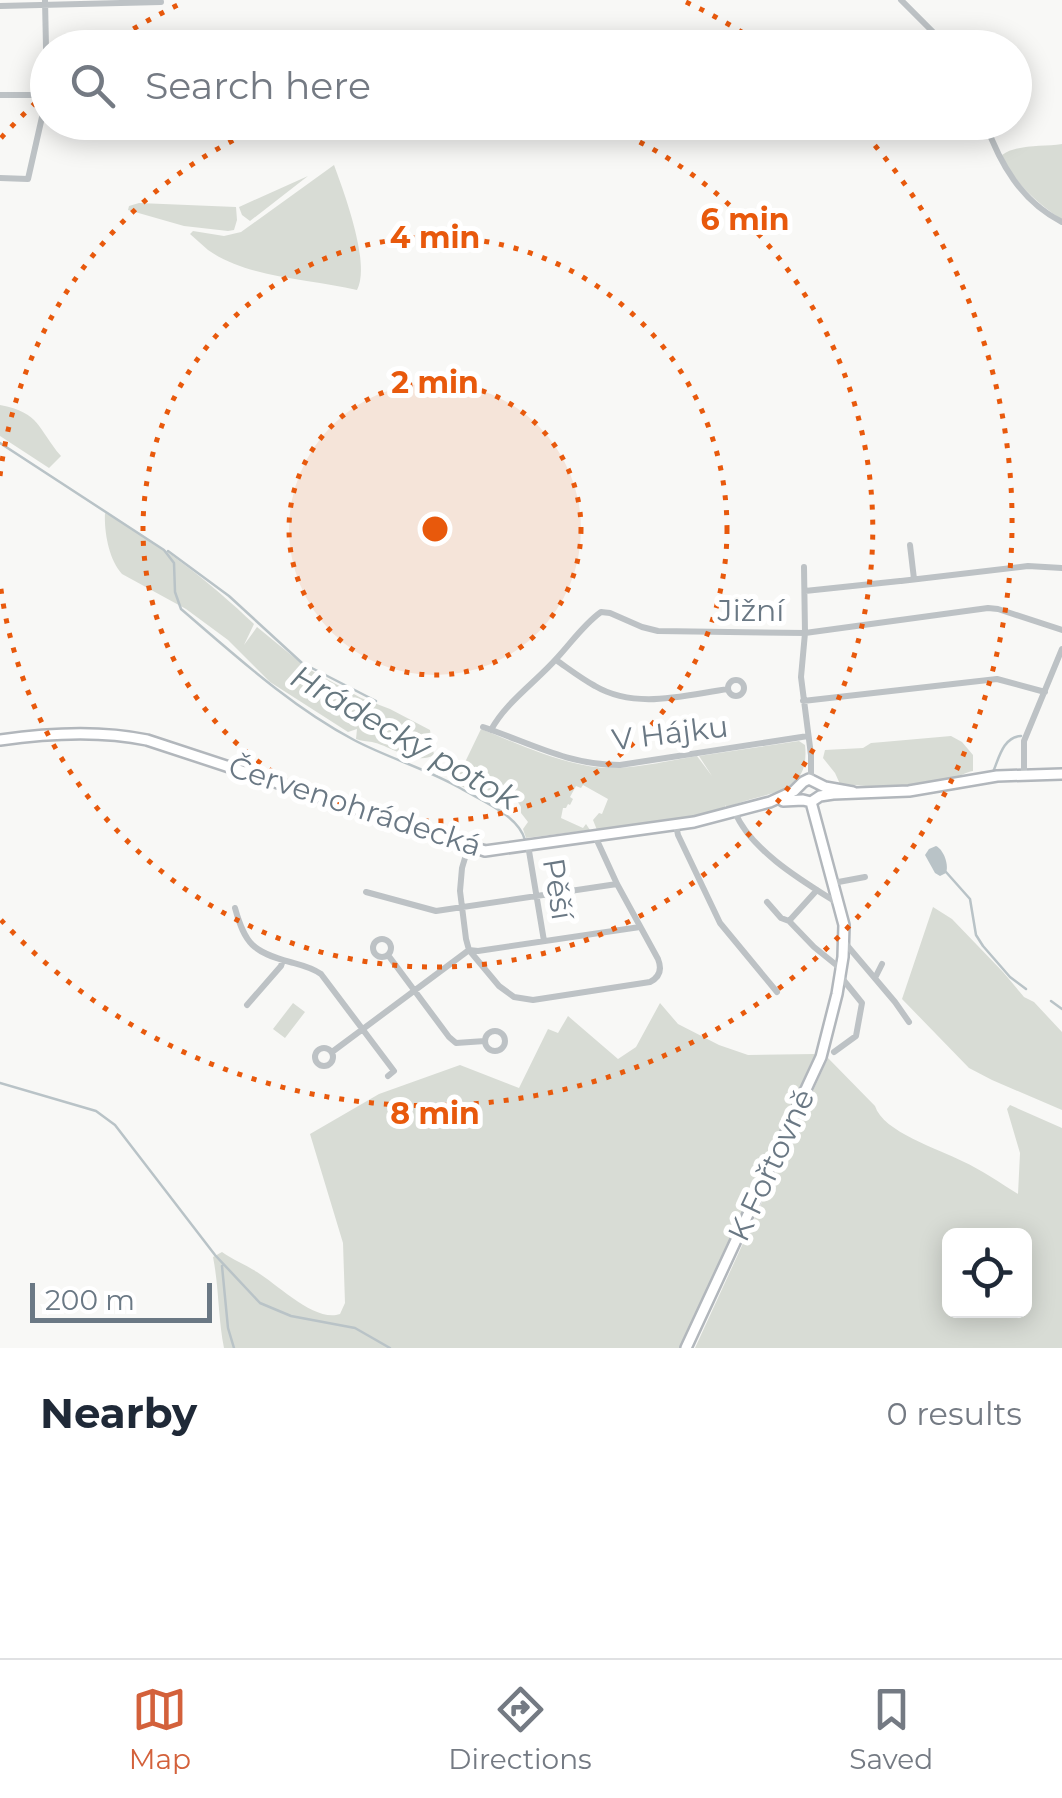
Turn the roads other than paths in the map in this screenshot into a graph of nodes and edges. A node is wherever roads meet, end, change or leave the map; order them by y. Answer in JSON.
{"nodes":[{"id":1,"x":901,"y":0,"type":"edge"},
{"id":2,"x":117,"y":1,"type":"edge"},
{"id":3,"x":161,"y":2,"type":"edge"},
{"id":4,"x":45,"y":3,"type":"edge"},
{"id":5,"x":0,"y":6,"type":"edge"},
{"id":6,"x":46,"y":30,"type":"edge"},
{"id":7,"x":931,"y":30,"type":"edge"},
{"id":8,"x":0,"y":94,"type":"edge"},
{"id":9,"x":30,"y":95,"type":"edge"},
{"id":10,"x":37,"y":140,"type":"edge"},
{"id":11,"x":991,"y":140,"type":"edge"},
{"id":12,"x":0,"y":178,"type":"edge"},
{"id":13,"x":1062,"y":222,"type":"edge"},
{"id":14,"x":910,"y":545,"type":"dead end"},
{"id":15,"x":804,"y":567,"type":"dead end"},
{"id":16,"x":1062,"y":568,"type":"edge"},
{"id":17,"x":914,"y":579,"type":"junction"},
{"id":18,"x":806,"y":590,"type":"junction"},
{"id":19,"x":1062,"y":630,"type":"edge"},
{"id":20,"x":806,"y":632,"type":"junction"},
{"id":21,"x":1062,"y":648,"type":"edge"},
{"id":22,"x":556,"y":660,"type":"junction"},
{"id":23,"x":728,"y":689,"type":"dead end"},
{"id":24,"x":1044,"y":692,"type":"junction"},
{"id":25,"x":804,"y":701,"type":"junction"},
{"id":26,"x":487,"y":728,"type":"joint"},
{"id":27,"x":808,"y":736,"type":"junction"},
{"id":28,"x":0,"y":740,"type":"edge"},
{"id":29,"x":1024,"y":776,"type":"junction"},
{"id":30,"x":1059,"y":777,"type":"edge"},
{"id":31,"x":816,"y":782,"type":"junction"},
{"id":32,"x":799,"y":787,"type":"junction"},
{"id":33,"x":853,"y":792,"type":"junction"},
{"id":34,"x":811,"y":800,"type":"junction"},
{"id":35,"x":770,"y":802,"type":"junction"},
{"id":36,"x":735,"y":812,"type":"junction"},
{"id":37,"x":676,"y":825,"type":"junction"},
{"id":38,"x":595,"y":834,"type":"junction"},
{"id":39,"x":528,"y":844,"type":"junction"},
{"id":40,"x":468,"y":848,"type":"junction"},
{"id":41,"x":865,"y":878,"type":"dead end"},
{"id":42,"x":832,"y":882,"type":"junction"},
{"id":43,"x":617,"y":884,"type":"junction"},
{"id":44,"x":817,"y":890,"type":"junction"},
{"id":45,"x":366,"y":892,"type":"dead end"},
{"id":46,"x":538,"y":896,"type":"junction"},
{"id":47,"x":767,"y":902,"type":"dead end"},
{"id":48,"x":837,"y":903,"type":"junction"},
{"id":49,"x":235,"y":908,"type":"dead end"},
{"id":50,"x":462,"y":908,"type":"junction"},
{"id":51,"x":789,"y":921,"type":"junction"},
{"id":52,"x":641,"y":927,"type":"junction"},
{"id":53,"x":544,"y":941,"type":"junction"},
{"id":54,"x":844,"y":942,"type":"junction"},
{"id":55,"x":470,"y":950,"type":"junction"},
{"id":56,"x":388,"y":955,"type":"dead end"},
{"id":57,"x":283,"y":960,"type":"junction"},
{"id":58,"x":882,"y":964,"type":"dead end"},
{"id":59,"x":841,"y":972,"type":"junction"},
{"id":60,"x":875,"y":978,"type":"junction"},
{"id":61,"x":414,"y":991,"type":"junction"},
{"id":62,"x":777,"y":992,"type":"dead end"},
{"id":63,"x":248,"y":1005,"type":"dead end"},
{"id":64,"x":909,"y":1022,"type":"dead end"},
{"id":65,"x":362,"y":1028,"type":"junction"},
{"id":66,"x":485,"y":1041,"type":"dead end"},
{"id":67,"x":332,"y":1052,"type":"dead end"},
{"id":68,"x":834,"y":1052,"type":"dead end"},
{"id":69,"x":388,"y":1076,"type":"dead end"},
{"id":70,"x":686,"y":1348,"type":"edge"}],
"edges":[{"from":1,"to":7,"type":"street"},
{"from":2,"to":3,"type":"street"},
{"from":2,"to":4,"type":"street"},
{"from":4,"to":5,"type":"street"},
{"from":4,"to":6,"type":"street"},
{"from":8,"to":9,"type":"street"},
{"from":10,"to":12,"type":"street"},
{"from":11,"to":13,"type":"street"},
{"from":14,"to":17,"type":"street"},
{"from":15,"to":18,"type":"street"},
{"from":16,"to":17,"type":"street"},
{"from":17,"to":18,"type":"street"},
{"from":18,"to":20,"type":"street"},
{"from":19,"to":20,"type":"street","name":"Jižní"},
{"from":20,"to":22,"type":"street","name":"Jižní"},
{"from":20,"to":25,"type":"street"},
{"from":21,"to":24,"type":"street"},
{"from":22,"to":23,"type":"street"},
{"from":22,"to":26,"type":"street","name":"Jižní"},
{"from":24,"to":25,"type":"street"},
{"from":24,"to":29,"type":"street"},
{"from":25,"to":27,"type":"street"},
{"from":26,"to":27,"type":"street","name":"V Hájku"},
{"from":27,"to":31,"type":"street"},
{"from":28,"to":40,"type":"street","name":"Červenohrádecká"},
{"from":29,"to":30,"type":"street","name":"Červenohrádecká"},
{"from":29,"to":33,"type":"street","name":"Červenohrádecká"},
{"from":31,"to":32,"type":"street","name":"Červenohrádecká"},
{"from":31,"to":33,"type":"street","name":"Červenohrádecká"},
{"from":31,"to":34,"type":"street"},
{"from":32,"to":34,"type":"street"},
{"from":32,"to":35,"type":"street","name":"Červenohrádecká"},
{"from":33,"to":34,"type":"street","name":"Červenohrádecká"},
{"from":34,"to":35,"type":"street","name":"Červenohrádecká"},
{"from":34,"to":42,"type":"street","name":"K Fořtovně"},
{"from":35,"to":36,"type":"street","name":"Červenohrádecká"},
{"from":36,"to":37,"type":"street","name":"Červenohrádecká"},
{"from":36,"to":44,"type":"street"},
{"from":37,"to":38,"type":"street","name":"Červenohrádecká"},
{"from":37,"to":62,"type":"street"},
{"from":38,"to":39,"type":"street","name":"Červenohrádecká"},
{"from":38,"to":43,"type":"street"},
{"from":39,"to":40,"type":"street","name":"Červenohrádecká"},
{"from":39,"to":46,"type":"street","name":"Pěší"},
{"from":40,"to":50,"type":"street"},
{"from":41,"to":42,"type":"street"},
{"from":42,"to":48,"type":"street","name":"K Fořtovně"},
{"from":43,"to":46,"type":"street"},
{"from":43,"to":52,"type":"street"},
{"from":44,"to":48,"type":"street"},
{"from":44,"to":51,"type":"street"},
{"from":45,"to":50,"type":"street"},
{"from":46,"to":50,"type":"street"},
{"from":46,"to":53,"type":"street","name":"Pěší"},
{"from":47,"to":51,"type":"street"},
{"from":48,"to":54,"type":"street","name":"K Fořtovně"},
{"from":49,"to":57,"type":"street"},
{"from":50,"to":55,"type":"street"},
{"from":51,"to":59,"type":"street"},
{"from":52,"to":53,"type":"street"},
{"from":52,"to":55,"type":"street"},
{"from":53,"to":55,"type":"street"},
{"from":54,"to":59,"type":"street","name":"K Fořtovně"},
{"from":54,"to":60,"type":"street"},
{"from":55,"to":61,"type":"street"},
{"from":56,"to":61,"type":"street"},
{"from":57,"to":63,"type":"street"},
{"from":57,"to":65,"type":"street"},
{"from":58,"to":60,"type":"street"},
{"from":59,"to":68,"type":"street","name":"K Fořtovně"},
{"from":59,"to":70,"type":"street","name":"K Fořtovně"},
{"from":60,"to":64,"type":"street"},
{"from":61,"to":65,"type":"street"},
{"from":61,"to":66,"type":"street"},
{"from":65,"to":67,"type":"street"},
{"from":65,"to":69,"type":"street"}]}
